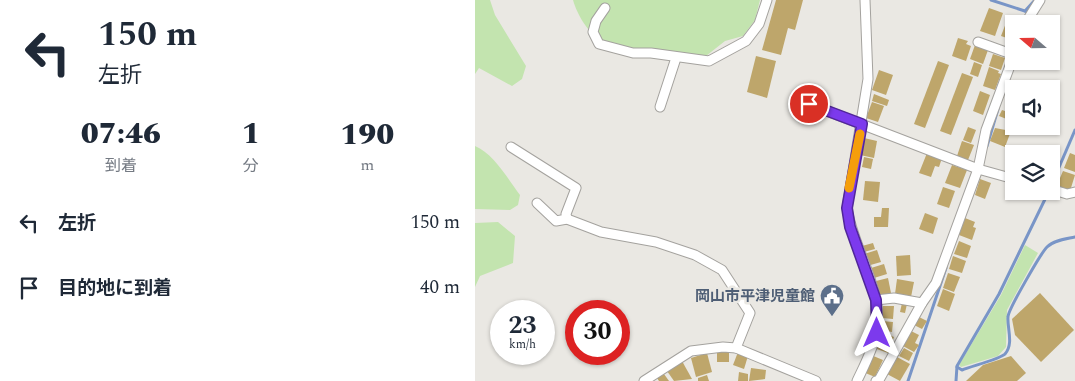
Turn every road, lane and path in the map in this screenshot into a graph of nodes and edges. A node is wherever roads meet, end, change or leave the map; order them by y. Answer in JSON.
{"nodes":[{"id":1,"x":767,"y":0,"type":"edge"},
{"id":2,"x":865,"y":0,"type":"edge"},
{"id":3,"x":1040,"y":0,"type":"edge"},
{"id":4,"x":605,"y":8,"type":"dead end"},
{"id":5,"x":1030,"y":15,"type":"edge"},
{"id":6,"x":978,"y":42,"type":"dead end"},
{"id":7,"x":1005,"y":52,"type":"edge"},
{"id":8,"x":676,"y":58,"type":"junction"},
{"id":9,"x":1008,"y":70,"type":"edge"},
{"id":10,"x":809,"y":104,"type":"dead end"},
{"id":11,"x":660,"y":107,"type":"dead end"},
{"id":12,"x":862,"y":124,"type":"junction"},
{"id":13,"x":511,"y":147,"type":"dead end"},
{"id":14,"x":980,"y":169,"type":"junction"},
{"id":15,"x":1005,"y":176,"type":"edge"},
{"id":16,"x":1060,"y":192,"type":"edge"},
{"id":17,"x":1075,"y":192,"type":"edge"},
{"id":18,"x":537,"y":203,"type":"dead end"},
{"id":19,"x":567,"y":219,"type":"junction"},
{"id":20,"x":876,"y":300,"type":"junction"},
{"id":21,"x":922,"y":303,"type":"junction"},
{"id":22,"x":736,"y":348,"type":"junction"},
{"id":23,"x":644,"y":381,"type":"edge"},
{"id":24,"x":816,"y":381,"type":"edge"},
{"id":25,"x":857,"y":381,"type":"edge"},
{"id":26,"x":878,"y":381,"type":"edge"}],
"edges":[{"from":1,"to":8,"type":"street"},
{"from":2,"to":12,"type":"street"},
{"from":3,"to":5,"type":"street"},
{"from":4,"to":8,"type":"street"},
{"from":6,"to":7,"type":"street"},
{"from":8,"to":11,"type":"street"},
{"from":9,"to":14,"type":"street"},
{"from":10,"to":12,"type":"street"},
{"from":12,"to":14,"type":"street"},
{"from":12,"to":20,"type":"street"},
{"from":13,"to":19,"type":"street"},
{"from":14,"to":15,"type":"street"},
{"from":14,"to":21,"type":"street"},
{"from":16,"to":17,"type":"street"},
{"from":18,"to":19,"type":"street"},
{"from":19,"to":22,"type":"street"},
{"from":20,"to":21,"type":"street"},
{"from":20,"to":25,"type":"street"},
{"from":21,"to":26,"type":"street"},
{"from":22,"to":23,"type":"street"},
{"from":22,"to":24,"type":"street"}]}
